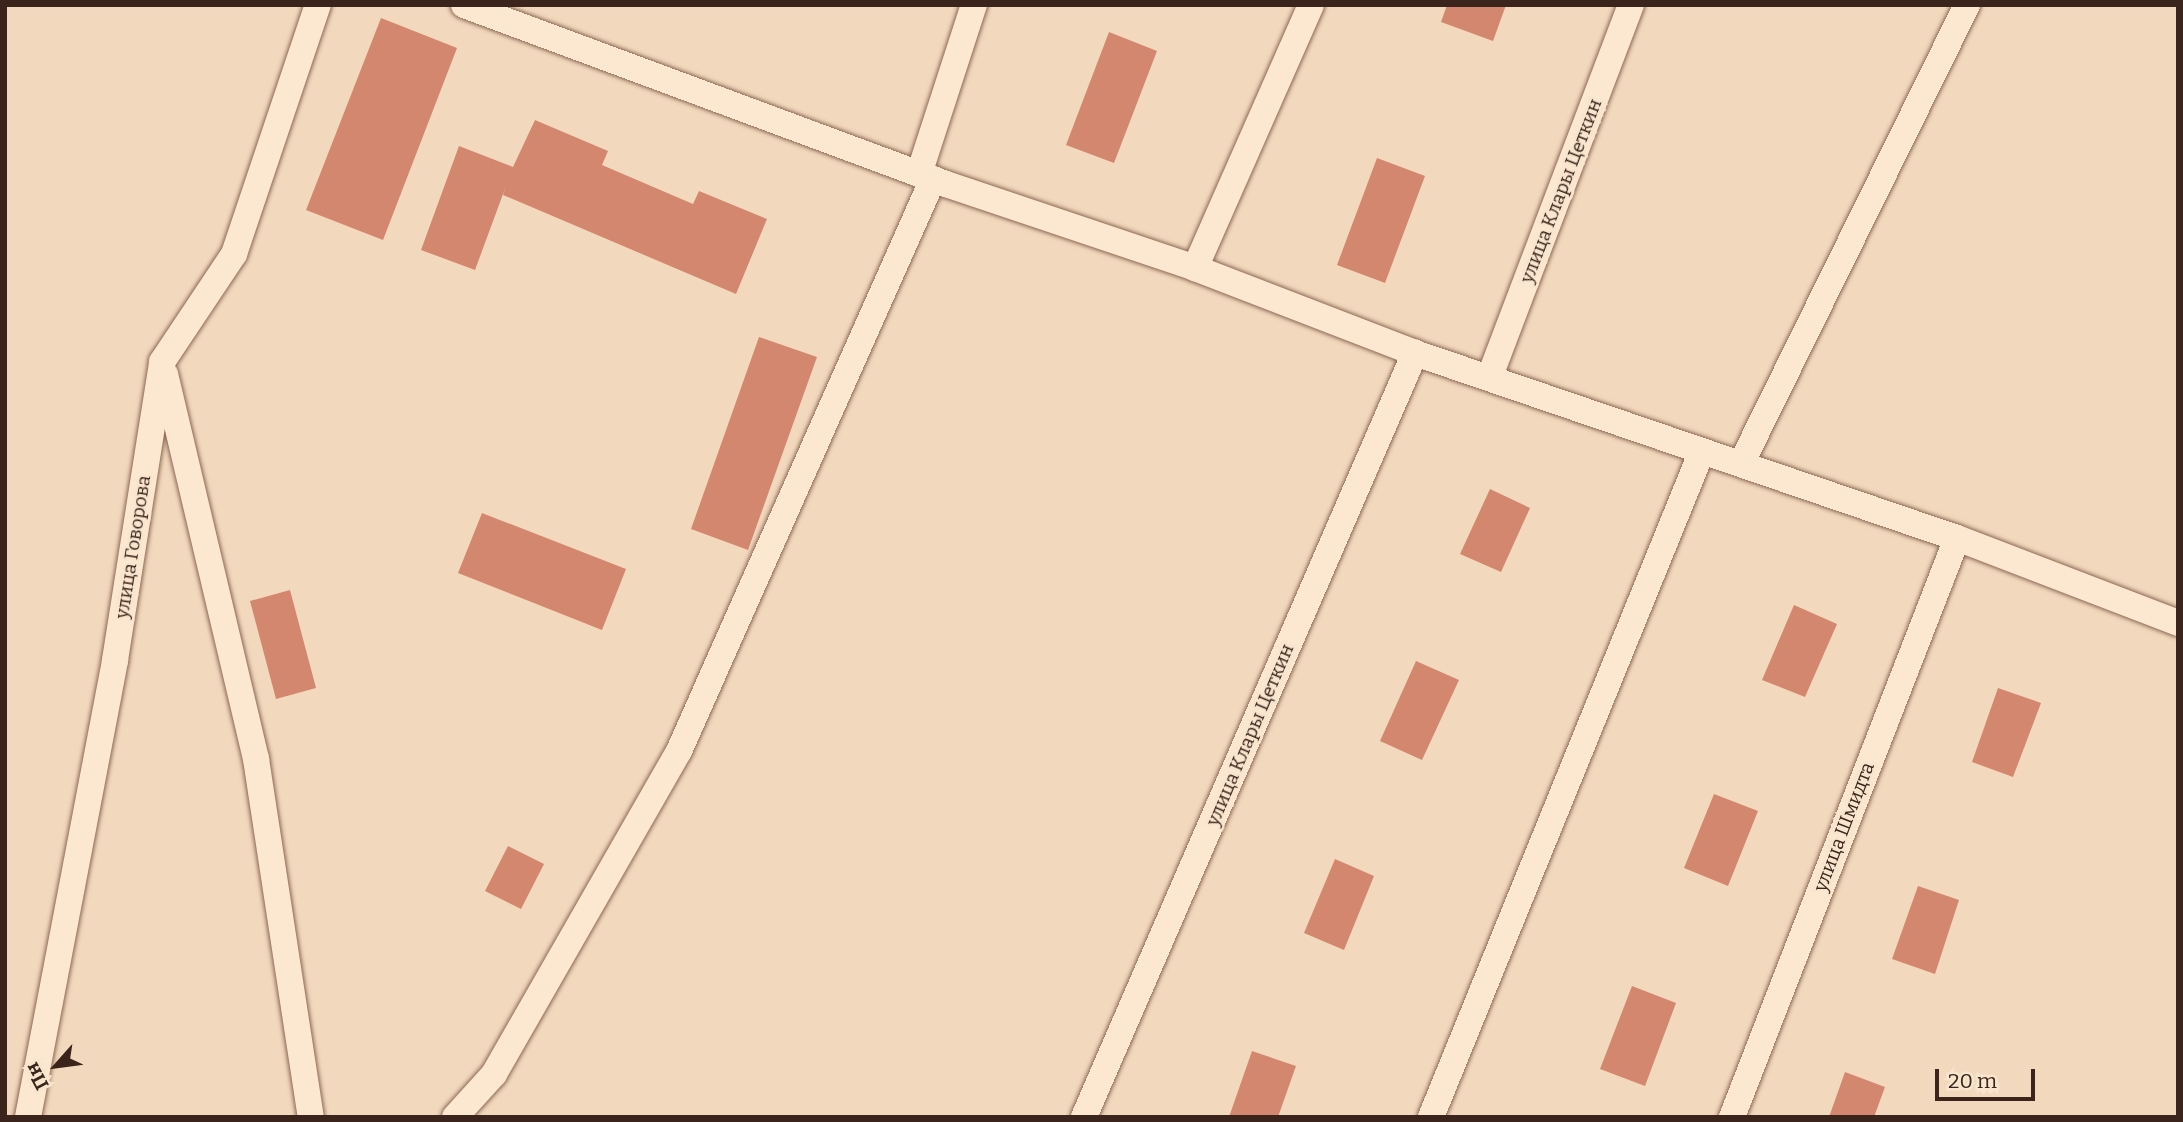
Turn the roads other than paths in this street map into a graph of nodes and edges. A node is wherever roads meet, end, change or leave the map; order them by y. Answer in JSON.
{"nodes":[{"id":1,"x":318,"y":5,"type":"edge"},
{"id":2,"x":464,"y":5,"type":"edge"},
{"id":3,"x":974,"y":5,"type":"edge"},
{"id":4,"x":1311,"y":5,"type":"edge"},
{"id":5,"x":1632,"y":5,"type":"edge"},
{"id":6,"x":1967,"y":5,"type":"edge"},
{"id":7,"x":926,"y":177,"type":"junction"},
{"id":8,"x":1195,"y":268,"type":"junction"},
{"id":9,"x":1415,"y":353,"type":"junction"},
{"id":10,"x":162,"y":362,"type":"junction"},
{"id":11,"x":1490,"y":376,"type":"junction"},
{"id":12,"x":1702,"y":451,"type":"junction"},
{"id":13,"x":1741,"y":464,"type":"junction"},
{"id":14,"x":1957,"y":538,"type":"junction"},
{"id":15,"x":2178,"y":623,"type":"edge"},
{"id":16,"x":28,"y":1117,"type":"edge"},
{"id":17,"x":311,"y":1117,"type":"edge"},
{"id":18,"x":455,"y":1117,"type":"edge"},
{"id":19,"x":1084,"y":1117,"type":"edge"},
{"id":20,"x":1431,"y":1117,"type":"edge"},
{"id":21,"x":1732,"y":1117,"type":"edge"}],
"edges":[{"from":1,"to":10,"type":"street","name":"улица Говорова"},
{"from":2,"to":7,"type":"street"},
{"from":3,"to":7,"type":"street"},
{"from":4,"to":8,"type":"street"},
{"from":5,"to":11,"type":"street","name":"улица Клары Цеткин"},
{"from":6,"to":13,"type":"street"},
{"from":7,"to":8,"type":"street"},
{"from":7,"to":18,"type":"street"},
{"from":8,"to":9,"type":"street"},
{"from":9,"to":11,"type":"street"},
{"from":9,"to":19,"type":"street","name":"улица Клары Цеткин"},
{"from":10,"to":16,"type":"street","name":"улица Говорова"},
{"from":10,"to":17,"type":"street"},
{"from":11,"to":12,"type":"street"},
{"from":12,"to":13,"type":"street"},
{"from":12,"to":20,"type":"street"},
{"from":13,"to":14,"type":"street"},
{"from":14,"to":15,"type":"street"},
{"from":14,"to":21,"type":"street","name":"улица Шмидта"}]}
